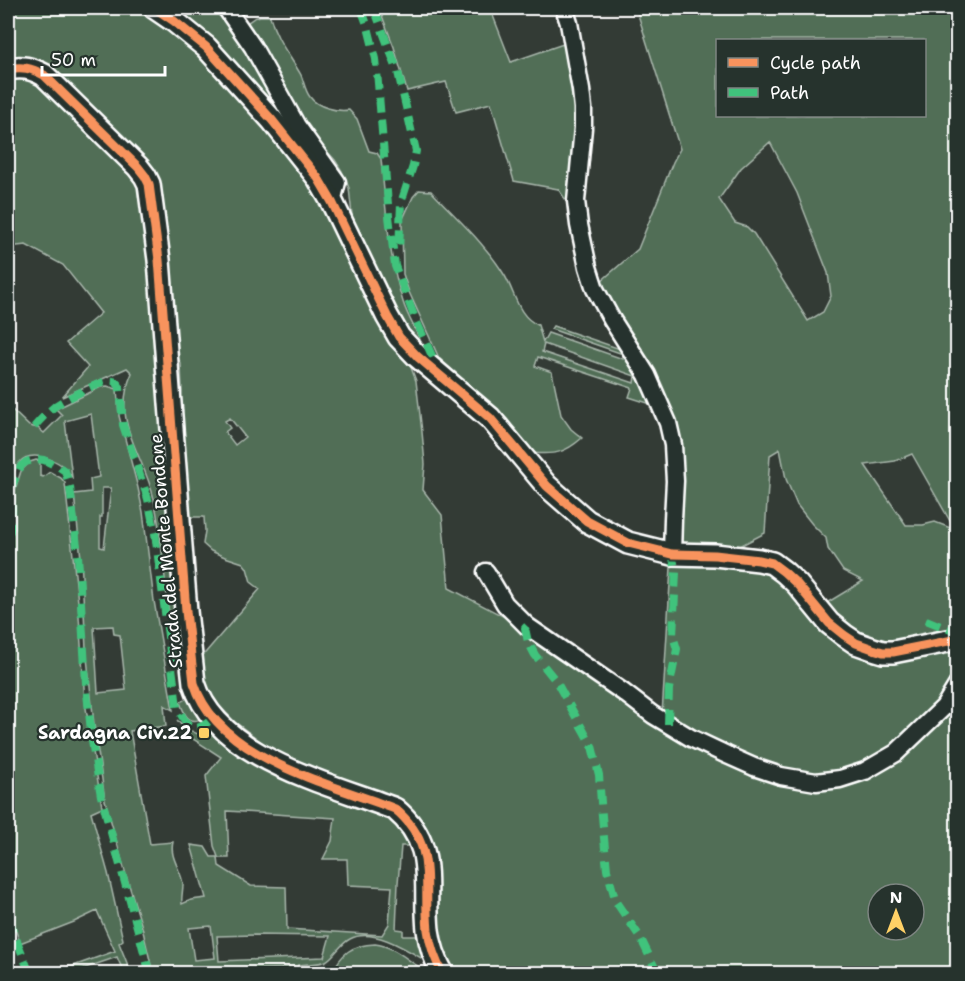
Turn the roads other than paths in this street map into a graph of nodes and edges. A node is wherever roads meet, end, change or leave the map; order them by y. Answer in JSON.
{"nodes":[{"id":1,"x":155,"y":8,"type":"edge"},
{"id":2,"x":226,"y":8,"type":"edge"},
{"id":3,"x":564,"y":8,"type":"edge"},
{"id":4,"x":8,"y":69,"type":"edge"},
{"id":5,"x":332,"y":202,"type":"junction"},
{"id":6,"x":672,"y":554,"type":"junction"},
{"id":7,"x":486,"y":572,"type":"dead end"},
{"id":8,"x":957,"y":639,"type":"edge"},
{"id":9,"x":957,"y":684,"type":"edge"},
{"id":10,"x":443,"y":974,"type":"edge"}],
"edges":[{"from":1,"to":5,"type":"street"},
{"from":2,"to":5,"type":"street"},
{"from":3,"to":6,"type":"street"},
{"from":4,"to":10,"type":"street","name":"Strada del Monte Bondone"},
{"from":5,"to":6,"type":"street"},
{"from":6,"to":8,"type":"street"},
{"from":7,"to":9,"type":"street"}]}
